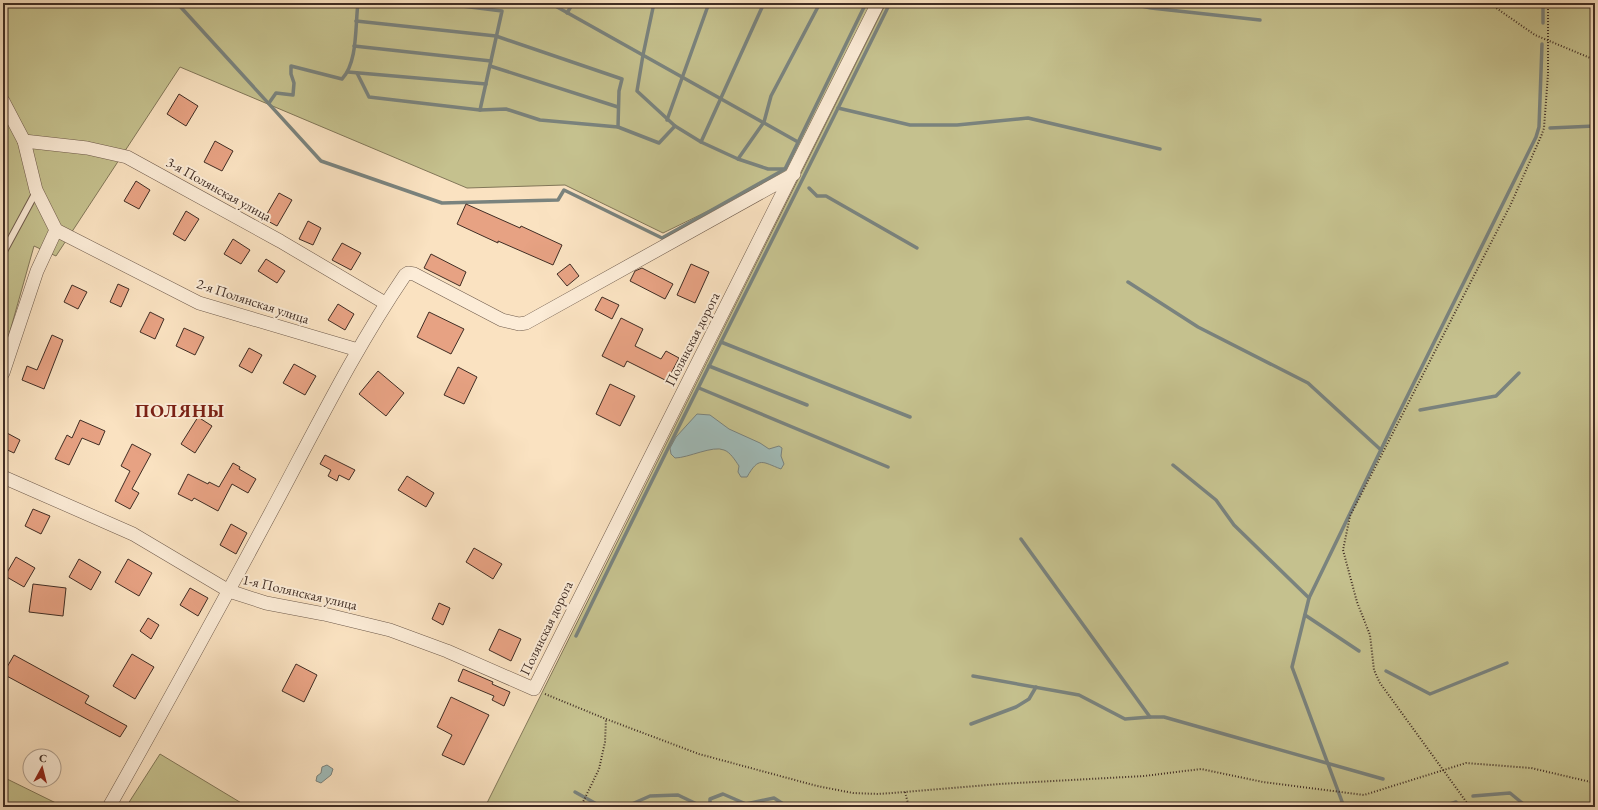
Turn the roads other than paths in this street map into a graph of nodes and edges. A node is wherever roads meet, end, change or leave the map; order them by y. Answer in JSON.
{"nodes":[{"id":1,"x":878,"y":3,"type":"edge"},
{"id":2,"x":3,"y":101,"type":"edge"},
{"id":3,"x":24,"y":141,"type":"junction"},
{"id":4,"x":794,"y":174,"type":"junction"},
{"id":5,"x":36,"y":190,"type":"junction"},
{"id":6,"x":56,"y":230,"type":"junction"},
{"id":7,"x":3,"y":253,"type":"edge"},
{"id":8,"x":385,"y":303,"type":"junction"},
{"id":9,"x":358,"y":350,"type":"junction"},
{"id":10,"x":3,"y":373,"type":"edge"},
{"id":11,"x":5,"y":483,"type":"edge"},
{"id":12,"x":229,"y":592,"type":"junction"},
{"id":13,"x":534,"y":689,"type":"joint"},
{"id":14,"x":109,"y":807,"type":"edge"}],
"edges":[{"from":1,"to":4,"type":"street","name":"Полянская дорога"},
{"from":2,"to":3,"type":"street"},
{"from":3,"to":5,"type":"street"},
{"from":3,"to":8,"type":"street","name":"3-я Полянская улица"},
{"from":4,"to":8,"type":"street"},
{"from":4,"to":13,"type":"street","name":"Полянская дорога"},
{"from":5,"to":6,"type":"street"},
{"from":5,"to":7,"type":"lane"},
{"from":6,"to":9,"type":"street","name":"2-я Полянская улица"},
{"from":6,"to":10,"type":"street"},
{"from":8,"to":9,"type":"street"},
{"from":9,"to":12,"type":"street"},
{"from":11,"to":12,"type":"street","name":"1-я Полянская улица"},
{"from":12,"to":13,"type":"street","name":"1-я Полянская улица"},
{"from":12,"to":14,"type":"street"}]}
